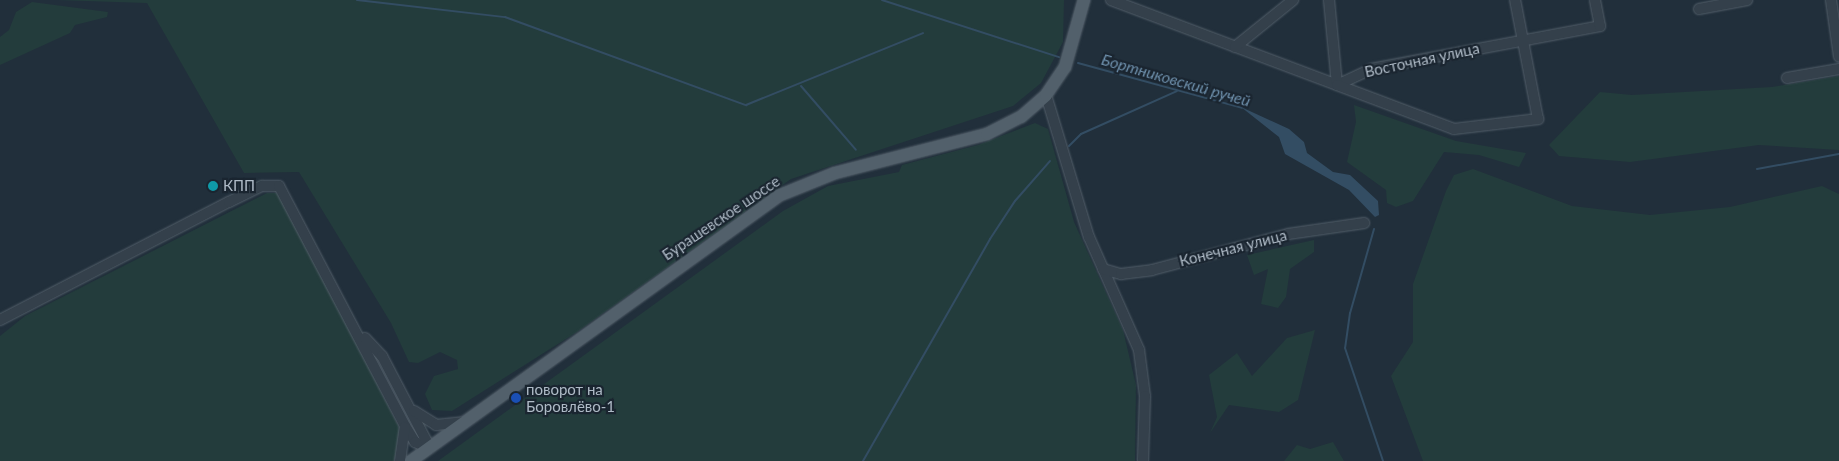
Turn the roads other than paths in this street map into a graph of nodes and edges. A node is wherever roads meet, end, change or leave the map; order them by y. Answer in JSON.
{"nodes":[{"id":1,"x":1084,"y":0,"type":"edge"},
{"id":2,"x":1110,"y":0,"type":"edge"},
{"id":3,"x":1293,"y":0,"type":"edge"},
{"id":4,"x":1329,"y":0,"type":"edge"},
{"id":5,"x":1515,"y":0,"type":"edge"},
{"id":6,"x":1595,"y":0,"type":"edge"},
{"id":7,"x":1747,"y":0,"type":"edge"},
{"id":8,"x":1831,"y":0,"type":"edge"},
{"id":9,"x":1699,"y":9,"type":"dead end"},
{"id":10,"x":1522,"y":40,"type":"junction"},
{"id":11,"x":1235,"y":47,"type":"junction"},
{"id":12,"x":1839,"y":56,"type":"edge"},
{"id":13,"x":1839,"y":69,"type":"edge"},
{"id":14,"x":1787,"y":78,"type":"dead end"},
{"id":15,"x":1337,"y":85,"type":"junction"},
{"id":16,"x":1046,"y":95,"type":"junction"},
{"id":17,"x":1364,"y":223,"type":"dead end"},
{"id":18,"x":1103,"y":269,"type":"junction"},
{"id":19,"x":0,"y":320,"type":"edge"},
{"id":20,"x":356,"y":328,"type":"junction"},
{"id":21,"x":409,"y":408,"type":"junction"},
{"id":22,"x":467,"y":422,"type":"junction"},
{"id":23,"x":405,"y":426,"type":"junction"},
{"id":24,"x":430,"y":448,"type":"junction"},
{"id":25,"x":400,"y":461,"type":"edge"},
{"id":26,"x":411,"y":461,"type":"edge"},
{"id":27,"x":1143,"y":461,"type":"edge"}],
"edges":[{"from":1,"to":16,"type":"main road","name":"Бурашевское шоссе"},
{"from":2,"to":11,"type":"street"},
{"from":3,"to":11,"type":"street"},
{"from":4,"to":15,"type":"street"},
{"from":5,"to":10,"type":"street"},
{"from":6,"to":10,"type":"street","name":"Восточная улица"},
{"from":7,"to":9,"type":"street"},
{"from":8,"to":12,"type":"street"},
{"from":10,"to":15,"type":"street","name":"Восточная улица"},
{"from":10,"to":15,"type":"street"},
{"from":11,"to":15,"type":"street"},
{"from":13,"to":14,"type":"street"},
{"from":16,"to":18,"type":"street"},
{"from":16,"to":22,"type":"main road","name":"Бурашевское шоссе"},
{"from":17,"to":18,"type":"street","name":"Конечная улица"},
{"from":18,"to":27,"type":"street"},
{"from":19,"to":20,"type":"street"},
{"from":20,"to":21,"type":"street"},
{"from":20,"to":23,"type":"street"},
{"from":21,"to":22,"type":"street"},
{"from":21,"to":24,"type":"street"},
{"from":22,"to":24,"type":"main road","name":"Бурашевское шоссе"},
{"from":23,"to":24,"type":"street"},
{"from":23,"to":25,"type":"street"},
{"from":24,"to":26,"type":"main road","name":"Бурашевское шоссе"}]}
